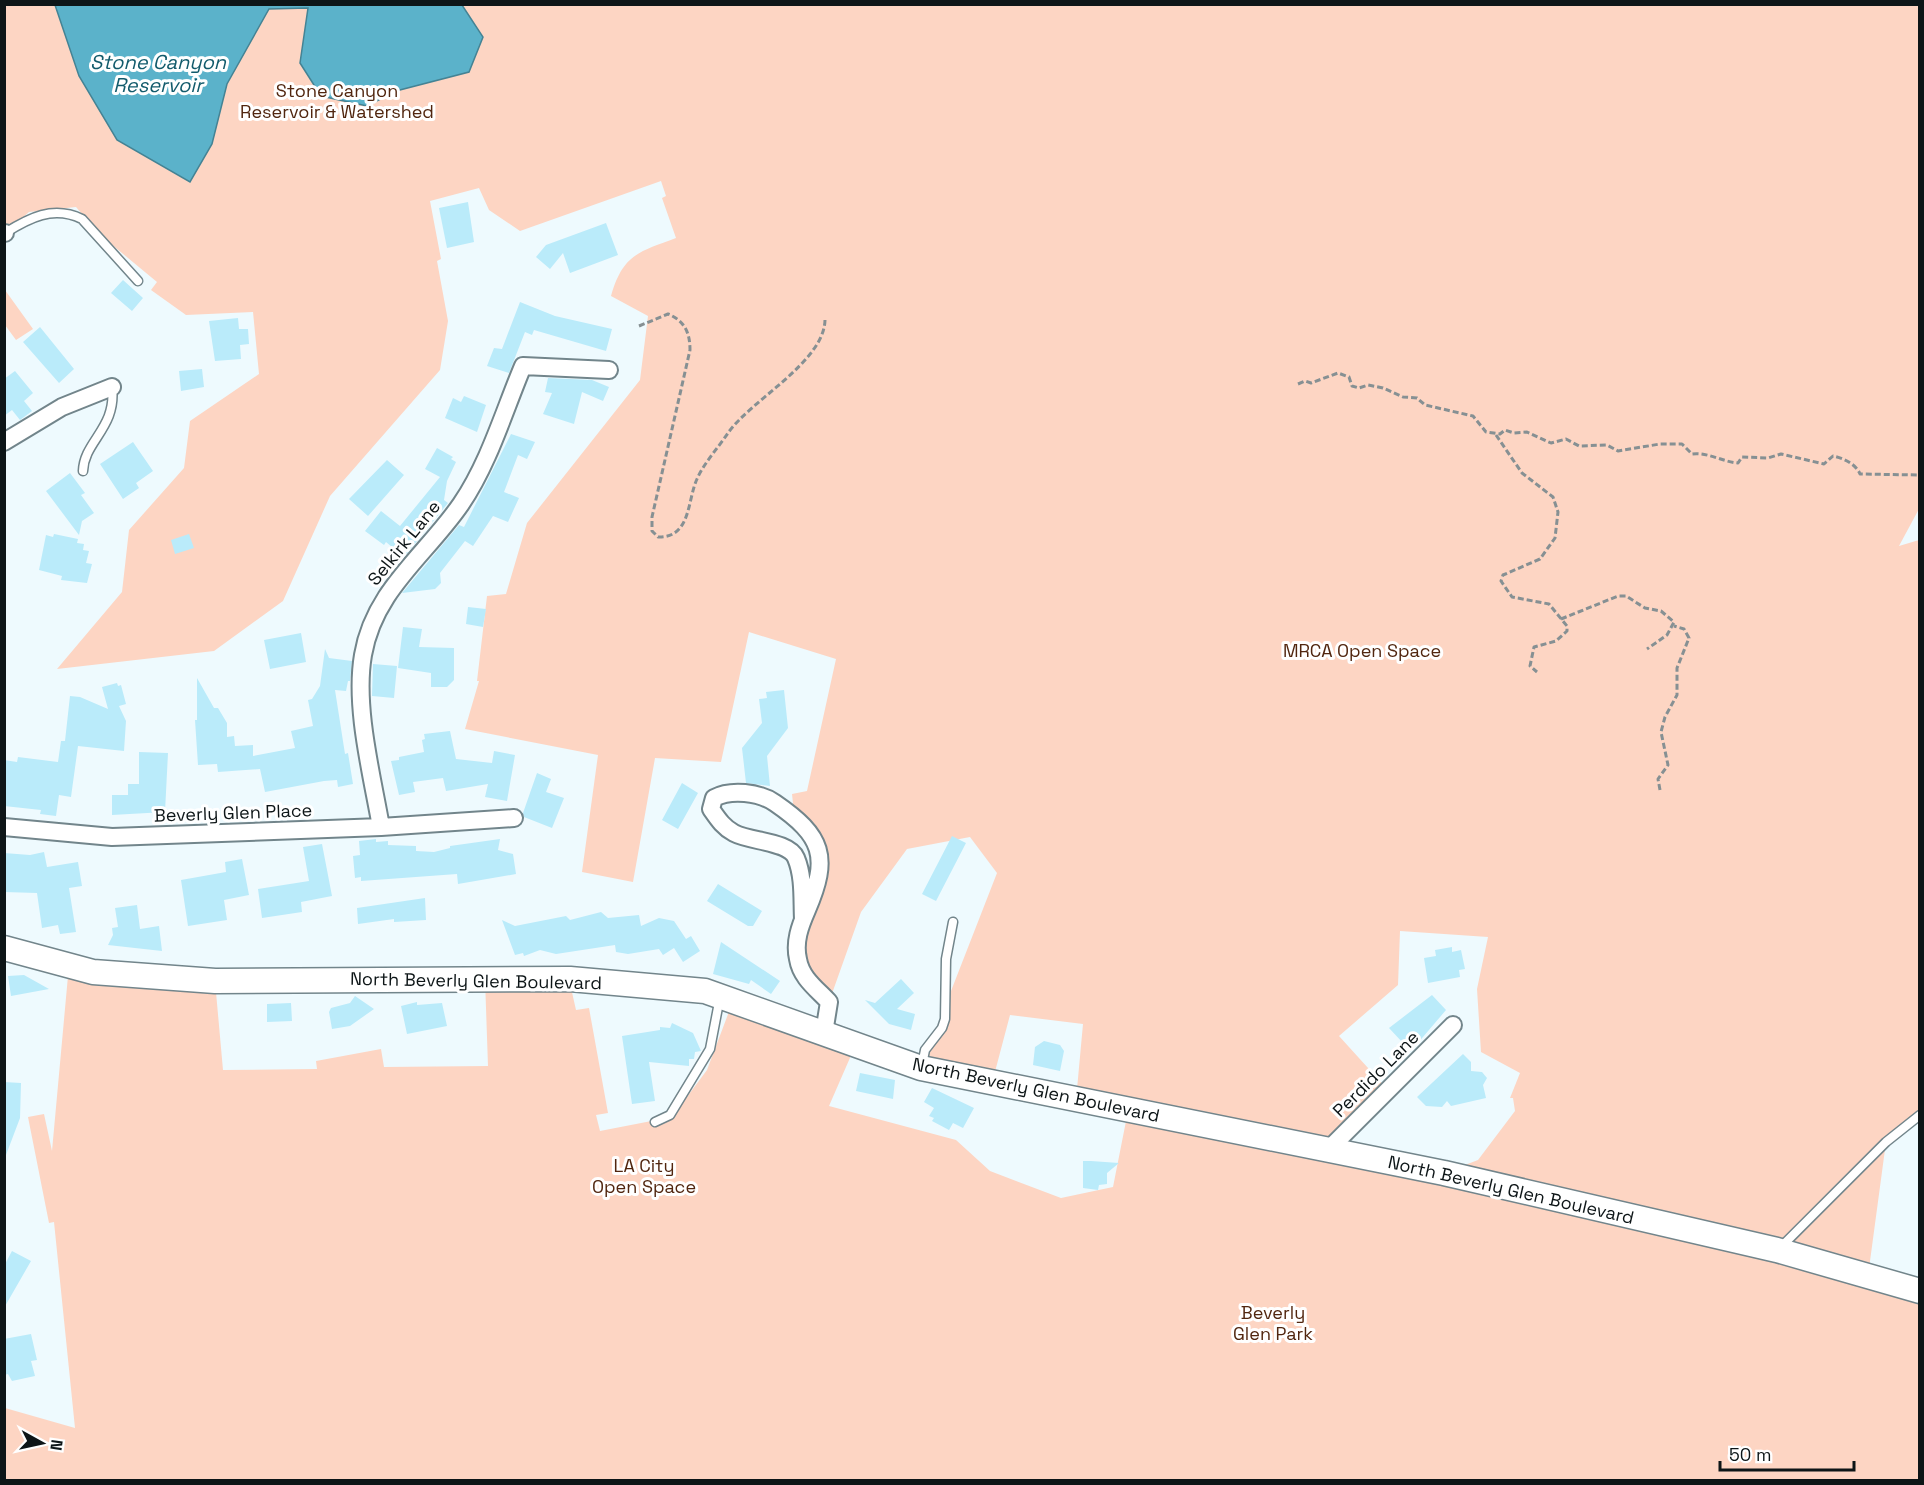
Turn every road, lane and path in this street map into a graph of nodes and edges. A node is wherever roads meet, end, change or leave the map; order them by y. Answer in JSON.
{"nodes":[{"id":1,"x":4,"y":233,"type":"edge"},
{"id":2,"x":138,"y":281,"type":"dead end"},
{"id":3,"x":825,"y":320,"type":"dead end"},
{"id":4,"x":639,"y":326,"type":"dead end"},
{"id":5,"x":609,"y":370,"type":"dead end"},
{"id":6,"x":1298,"y":384,"type":"dead end"},
{"id":7,"x":112,"y":387,"type":"joint"},
{"id":8,"x":1496,"y":435,"type":"junction"},
{"id":9,"x":4,"y":442,"type":"edge"},
{"id":10,"x":83,"y":471,"type":"dead end"},
{"id":11,"x":1920,"y":475,"type":"edge"},
{"id":12,"x":1561,"y":619,"type":"junction"},
{"id":13,"x":1674,"y":626,"type":"junction"},
{"id":14,"x":1647,"y":649,"type":"dead end"},
{"id":15,"x":1537,"y":672,"type":"dead end"},
{"id":16,"x":1660,"y":790,"type":"dead end"},
{"id":17,"x":514,"y":818,"type":"dead end"},
{"id":18,"x":4,"y":827,"type":"edge"},
{"id":19,"x":381,"y":827,"type":"junction"},
{"id":20,"x":803,"y":919,"type":"junction"},
{"id":21,"x":953,"y":922,"type":"dead end"},
{"id":22,"x":4,"y":948,"type":"edge"},
{"id":23,"x":720,"y":997,"type":"junction"},
{"id":24,"x":1453,"y":1025,"type":"dead end"},
{"id":25,"x":824,"y":1033,"type":"junction"},
{"id":26,"x":921,"y":1068,"type":"junction"},
{"id":27,"x":1920,"y":1115,"type":"edge"},
{"id":28,"x":655,"y":1122,"type":"dead end"},
{"id":29,"x":1327,"y":1150,"type":"junction"},
{"id":30,"x":1777,"y":1251,"type":"junction"},
{"id":31,"x":1920,"y":1291,"type":"edge"}],
"edges":[{"from":1,"to":2,"type":"lane"},
{"from":3,"to":4,"type":"path"},
{"from":5,"to":19,"type":"street","name":"Selkirk Lane"},
{"from":6,"to":8,"type":"path"},
{"from":7,"to":9,"type":"street"},
{"from":7,"to":10,"type":"lane"},
{"from":8,"to":11,"type":"path"},
{"from":8,"to":12,"type":"path"},
{"from":12,"to":13,"type":"path"},
{"from":12,"to":15,"type":"path"},
{"from":13,"to":14,"type":"path"},
{"from":13,"to":16,"type":"path"},
{"from":17,"to":19,"type":"street","name":"Beverly Glen Place"},
{"from":18,"to":19,"type":"street","name":"Beverly Glen Place"},
{"from":20,"to":20,"type":"street"},
{"from":20,"to":25,"type":"street"},
{"from":21,"to":26,"type":"lane"},
{"from":22,"to":23,"type":"main road","name":"North Beverly Glen Boulevard"},
{"from":23,"to":25,"type":"main road","name":"North Beverly Glen Boulevard"},
{"from":23,"to":28,"type":"lane"},
{"from":24,"to":29,"type":"street","name":"Perdido Lane"},
{"from":25,"to":26,"type":"main road","name":"North Beverly Glen Boulevard"},
{"from":26,"to":29,"type":"main road","name":"North Beverly Glen Boulevard"},
{"from":27,"to":30,"type":"lane"},
{"from":29,"to":30,"type":"main road","name":"North Beverly Glen Boulevard"},
{"from":30,"to":31,"type":"main road","name":"North Beverly Glen Boulevard"}]}
